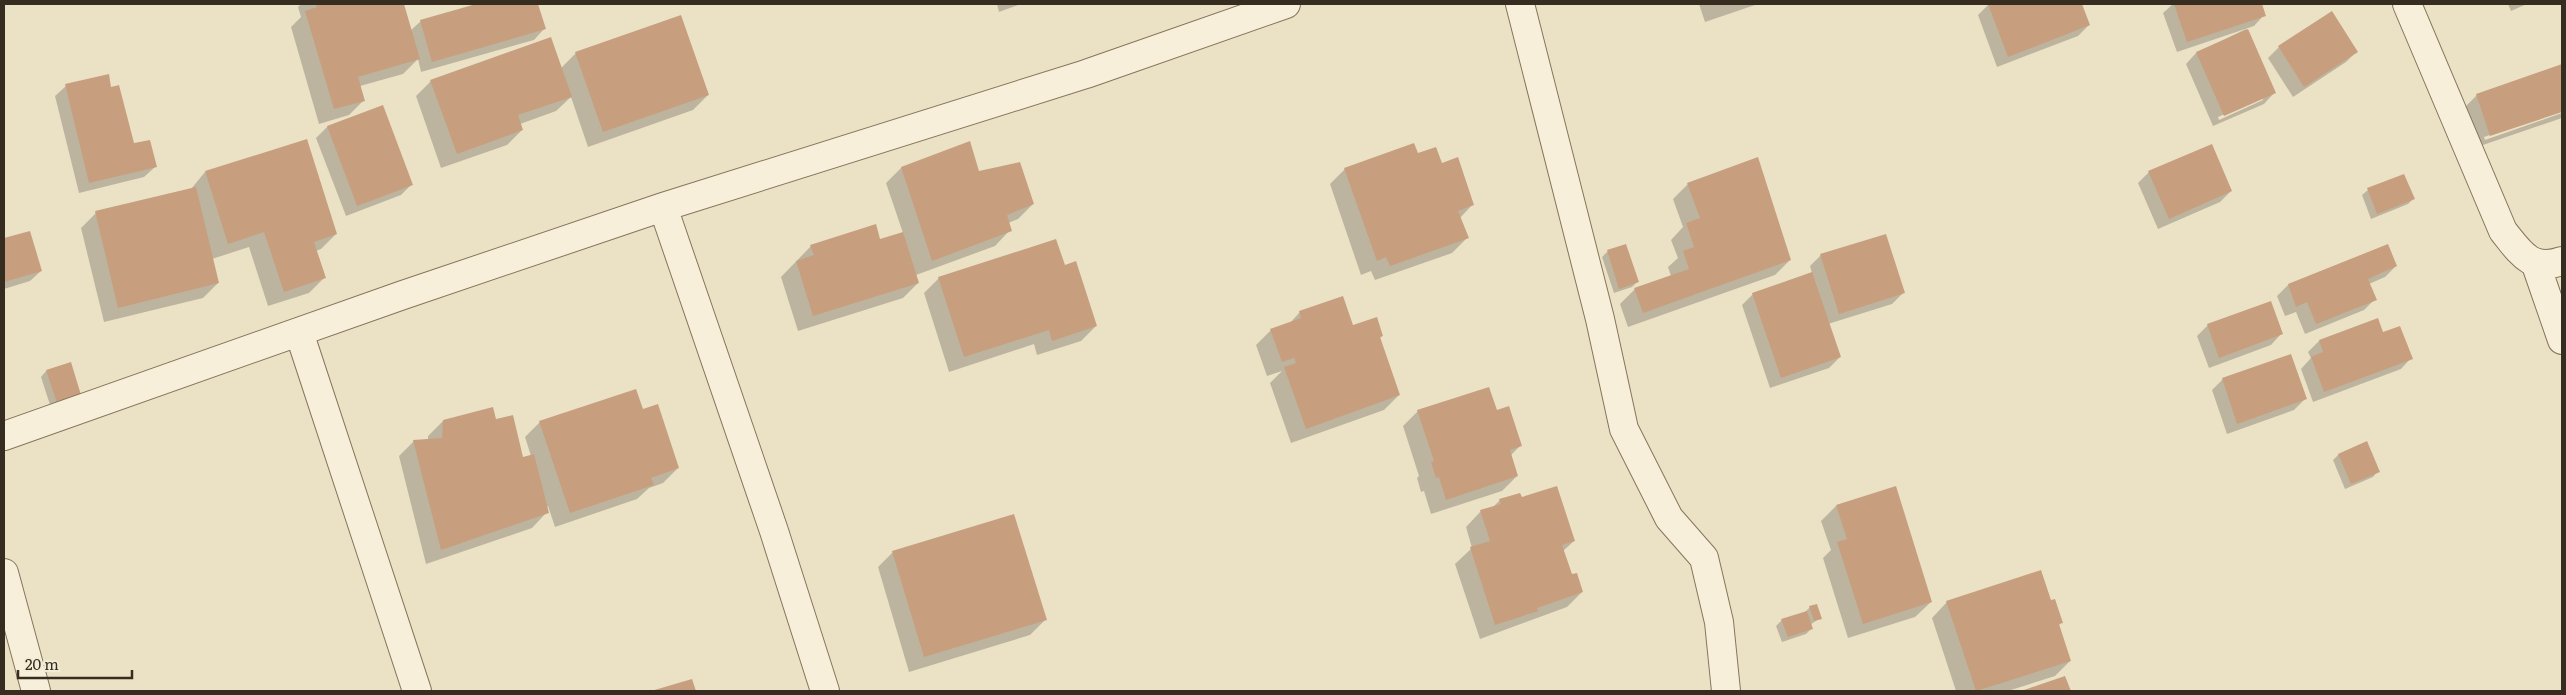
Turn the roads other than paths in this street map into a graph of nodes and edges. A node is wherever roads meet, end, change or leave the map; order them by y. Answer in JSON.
{"nodes":[{"id":1,"x":1286,"y":4,"type":"edge"},
{"id":2,"x":1520,"y":4,"type":"edge"},
{"id":3,"x":2407,"y":4,"type":"edge"},
{"id":4,"x":663,"y":207,"type":"junction"},
{"id":5,"x":2562,"y":261,"type":"edge"},
{"id":6,"x":2535,"y":262,"type":"junction"},
{"id":7,"x":298,"y":332,"type":"junction"},
{"id":8,"x":2562,"y":340,"type":"edge"},
{"id":9,"x":4,"y":436,"type":"edge"},
{"id":10,"x":4,"y":573,"type":"edge"},
{"id":11,"x":36,"y":691,"type":"edge"},
{"id":12,"x":417,"y":691,"type":"edge"},
{"id":13,"x":825,"y":691,"type":"edge"},
{"id":14,"x":1726,"y":691,"type":"edge"}],
"edges":[{"from":1,"to":4,"type":"street"},
{"from":2,"to":14,"type":"street"},
{"from":3,"to":6,"type":"street"},
{"from":4,"to":7,"type":"street"},
{"from":4,"to":13,"type":"street"},
{"from":5,"to":6,"type":"street"},
{"from":6,"to":8,"type":"street"},
{"from":7,"to":9,"type":"street"},
{"from":7,"to":12,"type":"street"},
{"from":10,"to":11,"type":"street"}]}
